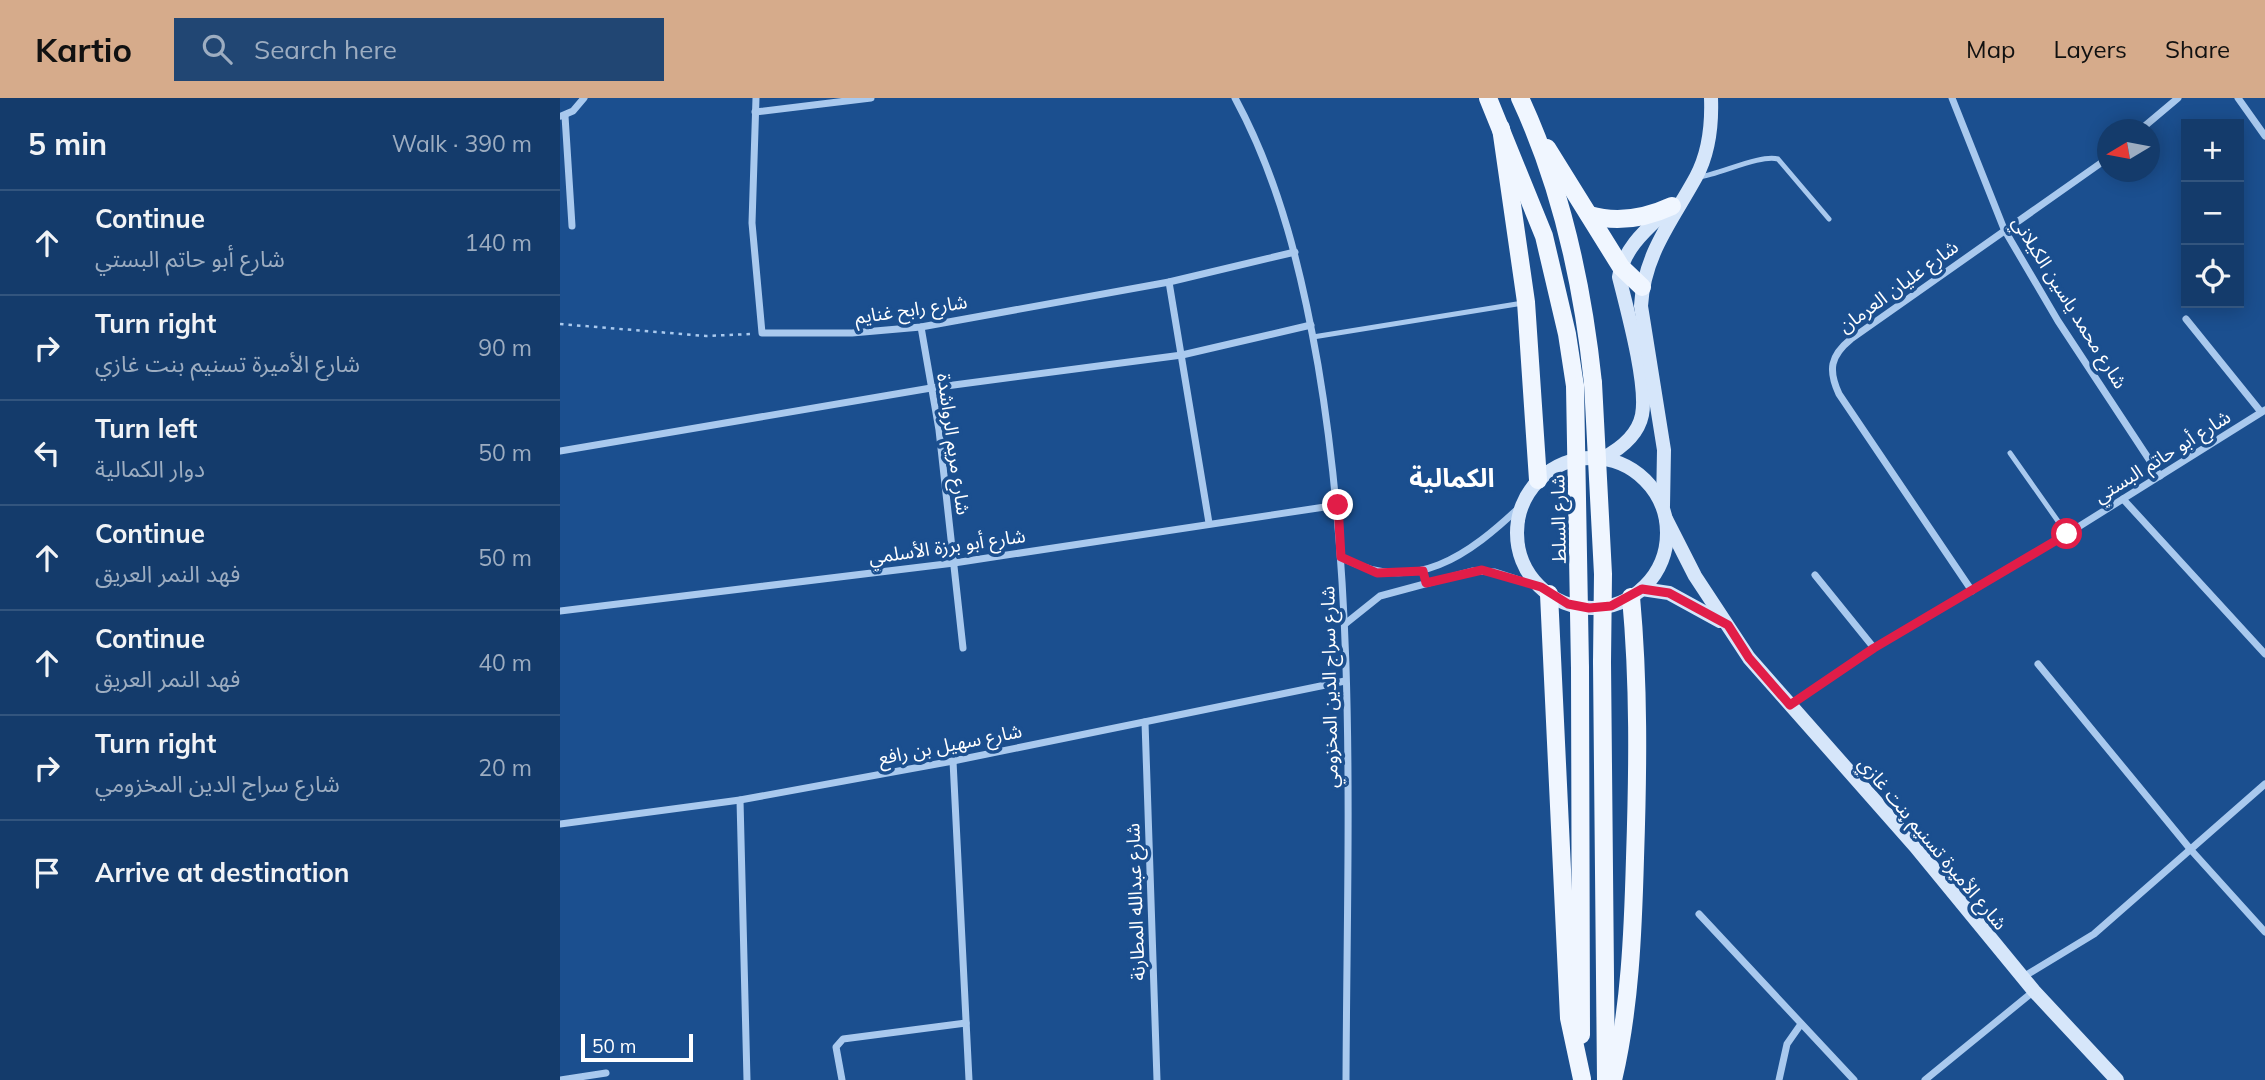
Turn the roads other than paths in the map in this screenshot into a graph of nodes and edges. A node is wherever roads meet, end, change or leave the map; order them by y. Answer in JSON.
{"nodes":[{"id":1,"x":584,"y":98,"type":"edge"},
{"id":2,"x":756,"y":98,"type":"edge"},
{"id":3,"x":871,"y":98,"type":"edge"},
{"id":4,"x":1235,"y":98,"type":"edge"},
{"id":5,"x":1488,"y":98,"type":"edge"},
{"id":6,"x":1711,"y":98,"type":"edge"},
{"id":7,"x":1952,"y":98,"type":"edge"},
{"id":8,"x":2178,"y":98,"type":"edge"},
{"id":9,"x":2238,"y":98,"type":"edge"},
{"id":10,"x":1522,"y":102,"type":"edge"},
{"id":11,"x":755,"y":113,"type":"junction"},
{"id":12,"x":562,"y":116,"type":"edge"},
{"id":13,"x":2153,"y":119,"type":"edge"},
{"id":14,"x":1501,"y":128,"type":"junction"},
{"id":15,"x":2265,"y":136,"type":"edge"},
{"id":16,"x":2097,"y":166,"type":"edge"},
{"id":17,"x":1696,"y":177,"type":"junction"},
{"id":18,"x":1677,"y":201,"type":"junction"},
{"id":19,"x":1589,"y":215,"type":"junction"},
{"id":20,"x":1829,"y":219,"type":"dead end"},
{"id":21,"x":572,"y":226,"type":"dead end"},
{"id":22,"x":2004,"y":229,"type":"junction"},
{"id":23,"x":1295,"y":252,"type":"junction"},
{"id":24,"x":1621,"y":267,"type":"junction"},
{"id":25,"x":1169,"y":282,"type":"junction"},
{"id":26,"x":1642,"y":287,"type":"junction"},
{"id":27,"x":1526,"y":302,"type":"junction"},
{"id":28,"x":2186,"y":319,"type":"dead end"},
{"id":29,"x":1311,"y":325,"type":"junction"},
{"id":30,"x":921,"y":327,"type":"junction"},
{"id":31,"x":1313,"y":337,"type":"junction"},
{"id":32,"x":1182,"y":355,"type":"junction"},
{"id":33,"x":931,"y":388,"type":"junction"},
{"id":34,"x":2263,"y":411,"type":"edge"},
{"id":35,"x":560,"y":452,"type":"edge"},
{"id":36,"x":2010,"y":453,"type":"dead end"},
{"id":37,"x":1603,"y":458,"type":"junction"},
{"id":38,"x":2160,"y":476,"type":"junction"},
{"id":39,"x":1538,"y":480,"type":"junction"},
{"id":40,"x":2123,"y":499,"type":"junction"},
{"id":41,"x":1338,"y":505,"type":"junction"},
{"id":42,"x":1522,"y":505,"type":"junction"},
{"id":43,"x":1664,"y":513,"type":"junction"},
{"id":44,"x":1209,"y":523,"type":"junction"},
{"id":45,"x":2067,"y":534,"type":"junction"},
{"id":46,"x":1341,"y":557,"type":"junction"},
{"id":47,"x":954,"y":563,"type":"junction"},
{"id":48,"x":1423,"y":571,"type":"junction"},
{"id":49,"x":1815,"y":575,"type":"dead end"},
{"id":50,"x":1426,"y":583,"type":"junction"},
{"id":51,"x":1545,"y":591,"type":"junction"},
{"id":52,"x":1972,"y":591,"type":"junction"},
{"id":53,"x":1636,"y":593,"type":"junction"},
{"id":54,"x":560,"y":611,"type":"edge"},
{"id":55,"x":1345,"y":624,"type":"junction"},
{"id":56,"x":1728,"y":625,"type":"junction"},
{"id":57,"x":963,"y":648,"type":"dead end"},
{"id":58,"x":1874,"y":648,"type":"junction"},
{"id":59,"x":2265,"y":654,"type":"edge"},
{"id":60,"x":2038,"y":664,"type":"dead end"},
{"id":61,"x":1345,"y":681,"type":"junction"},
{"id":62,"x":1790,"y":705,"type":"junction"},
{"id":63,"x":1145,"y":722,"type":"junction"},
{"id":64,"x":953,"y":761,"type":"junction"},
{"id":65,"x":2265,"y":784,"type":"edge"},
{"id":66,"x":740,"y":800,"type":"junction"},
{"id":67,"x":560,"y":824,"type":"edge"},
{"id":68,"x":2192,"y":850,"type":"junction"},
{"id":69,"x":1699,"y":914,"type":"dead end"},
{"id":70,"x":2265,"y":932,"type":"edge"},
{"id":71,"x":2022,"y":977,"type":"junction"},
{"id":72,"x":2034,"y":991,"type":"junction"},
{"id":73,"x":966,"y":1023,"type":"junction"},
{"id":74,"x":1801,"y":1024,"type":"junction"},
{"id":75,"x":606,"y":1073,"type":"dead end"},
{"id":76,"x":560,"y":1080,"type":"edge"},
{"id":77,"x":747,"y":1080,"type":"edge"},
{"id":78,"x":842,"y":1080,"type":"edge"},
{"id":79,"x":969,"y":1080,"type":"edge"},
{"id":80,"x":1157,"y":1080,"type":"edge"},
{"id":81,"x":1346,"y":1080,"type":"edge"},
{"id":82,"x":1582,"y":1080,"type":"edge"},
{"id":83,"x":1606,"y":1080,"type":"edge"},
{"id":84,"x":1613,"y":1080,"type":"edge"},
{"id":85,"x":1779,"y":1080,"type":"edge"},
{"id":86,"x":1854,"y":1080,"type":"edge"},
{"id":87,"x":1925,"y":1080,"type":"edge"},
{"id":88,"x":2117,"y":1080,"type":"edge"}],
"edges":[{"from":1,"to":12,"type":"street"},
{"from":2,"to":11,"type":"street"},
{"from":3,"to":11,"type":"street"},
{"from":4,"to":23,"type":"street","name":"شارع سراج الدين المخزومي"},
{"from":5,"to":14,"type":"main road","name":"شارع السلط"},
{"from":6,"to":17,"type":"main road"},
{"from":7,"to":22,"type":"street","name":"شارع محمد ياسين الكيلاني"},
{"from":8,"to":13,"type":"street"},
{"from":9,"to":15,"type":"street"},
{"from":10,"to":19,"type":"main road"},
{"from":10,"to":83,"type":"main road","bridge":true},
{"from":11,"to":30,"type":"street","name":"شارع رابح غنايم"},
{"from":12,"to":21,"type":"street"},
{"from":14,"to":27,"type":"main road"},
{"from":14,"to":82,"type":"main road","name":"شارع السلط","bridge":true},
{"from":16,"to":22,"type":"street","name":"شارع عليان العرمان"},
{"from":17,"to":18,"type":"main road"},
{"from":17,"to":20,"type":"lane"},
{"from":18,"to":19,"type":"main road"},
{"from":18,"to":24,"type":"main road"},
{"from":18,"to":26,"type":"main road"},
{"from":19,"to":24,"type":"main road"},
{"from":22,"to":38,"type":"street","name":"شارع محمد ياسين الكيلاني"},
{"from":22,"to":52,"type":"street","name":"شارع عليان العرمان"},
{"from":23,"to":25,"type":"street","name":"شارع رابح غنايم"},
{"from":23,"to":29,"type":"street","name":"شارع سراج الدين المخزومي"},
{"from":24,"to":26,"type":"main road"},
{"from":24,"to":37,"type":"main road"},
{"from":25,"to":30,"type":"street","name":"شارع رابح غنايم"},
{"from":25,"to":32,"type":"street"},
{"from":26,"to":43,"type":"main road"},
{"from":27,"to":31,"type":"lane"},
{"from":27,"to":39,"type":"main road"},
{"from":28,"to":34,"type":"street"},
{"from":29,"to":31,"type":"street","name":"شارع سراج الدين المخزومي"},
{"from":29,"to":32,"type":"street"},
{"from":30,"to":33,"type":"street","name":"شارع مريم الرواشدة"},
{"from":31,"to":41,"type":"street","name":"شارع سراج الدين المخزومي"},
{"from":32,"to":33,"type":"street"},
{"from":32,"to":44,"type":"street"},
{"from":33,"to":35,"type":"street"},
{"from":33,"to":47,"type":"street","name":"شارع مريم الرواشدة"},
{"from":34,"to":38,"type":"street","name":"شارع أبو حاتم البستي"},
{"from":36,"to":45,"type":"lane"},
{"from":37,"to":39,"type":"main road"},
{"from":37,"to":43,"type":"main road"},
{"from":38,"to":40,"type":"street","name":"شارع أبو حاتم البستي"},
{"from":39,"to":42,"type":"main road"},
{"from":40,"to":45,"type":"street","name":"شارع أبو حاتم البستي"},
{"from":40,"to":59,"type":"street"},
{"from":41,"to":44,"type":"street","name":"شارع أبو برزة الأسلمي"},
{"from":41,"to":46,"type":"street","name":"شارع سراج الدين المخزومي"},
{"from":42,"to":48,"type":"street"},
{"from":42,"to":51,"type":"main road"},
{"from":43,"to":53,"type":"main road"},
{"from":43,"to":56,"type":"main road","name":"شارع الأميرة تسنيم بنت غازي"},
{"from":44,"to":47,"type":"street","name":"شارع أبو برزة الأسلمي"},
{"from":45,"to":52,"type":"street","name":"شارع أبو حاتم البستي"},
{"from":46,"to":48,"type":"street"},
{"from":46,"to":55,"type":"street","name":"شارع سراج الدين المخزومي"},
{"from":47,"to":54,"type":"street","name":"شارع أبو برزة الأسلمي"},
{"from":47,"to":57,"type":"street","name":"شارع مريم الرواشدة"},
{"from":48,"to":50,"type":"street"},
{"from":49,"to":58,"type":"street"},
{"from":50,"to":51,"type":"street"},
{"from":50,"to":55,"type":"street"},
{"from":51,"to":53,"type":"main road"},
{"from":51,"to":82,"type":"main road"},
{"from":52,"to":58,"type":"street","name":"شارع أبو حاتم البستي"},
{"from":53,"to":56,"type":"main road","name":"شارع الأميرة تسنيم بنت غازي"},
{"from":53,"to":84,"type":"main road"},
{"from":55,"to":61,"type":"street","name":"شارع سراج الدين المخزومي"},
{"from":56,"to":62,"type":"main road","name":"شارع الأميرة تسنيم بنت غازي"},
{"from":58,"to":62,"type":"street","name":"شارع أبو حاتم البستي"},
{"from":60,"to":68,"type":"street"},
{"from":61,"to":63,"type":"street","name":"شارع سهيل بن رافع"},
{"from":61,"to":81,"type":"street","name":"شارع سراج الدين المخزومي"},
{"from":62,"to":71,"type":"main road","name":"شارع الأميرة تسنيم بنت غازي"},
{"from":63,"to":64,"type":"street","name":"شارع سهيل بن رافع"},
{"from":63,"to":80,"type":"street","name":"شارع عبدالله المطارنة"},
{"from":64,"to":66,"type":"street","name":"شارع سهيل بن رافع"},
{"from":64,"to":73,"type":"street"},
{"from":65,"to":68,"type":"street"},
{"from":66,"to":67,"type":"street","name":"شارع سهيل بن رافع"},
{"from":66,"to":77,"type":"street"},
{"from":68,"to":70,"type":"street"},
{"from":68,"to":71,"type":"street"},
{"from":69,"to":74,"type":"street"},
{"from":71,"to":72,"type":"main road","name":"شارع الأميرة تسنيم بنت غازي"},
{"from":72,"to":87,"type":"street"},
{"from":72,"to":88,"type":"main road","name":"شارع الأميرة تسنيم بنت غازي"},
{"from":73,"to":78,"type":"street"},
{"from":73,"to":79,"type":"street"},
{"from":74,"to":85,"type":"street"},
{"from":74,"to":86,"type":"street"},
{"from":75,"to":76,"type":"street"}]}
